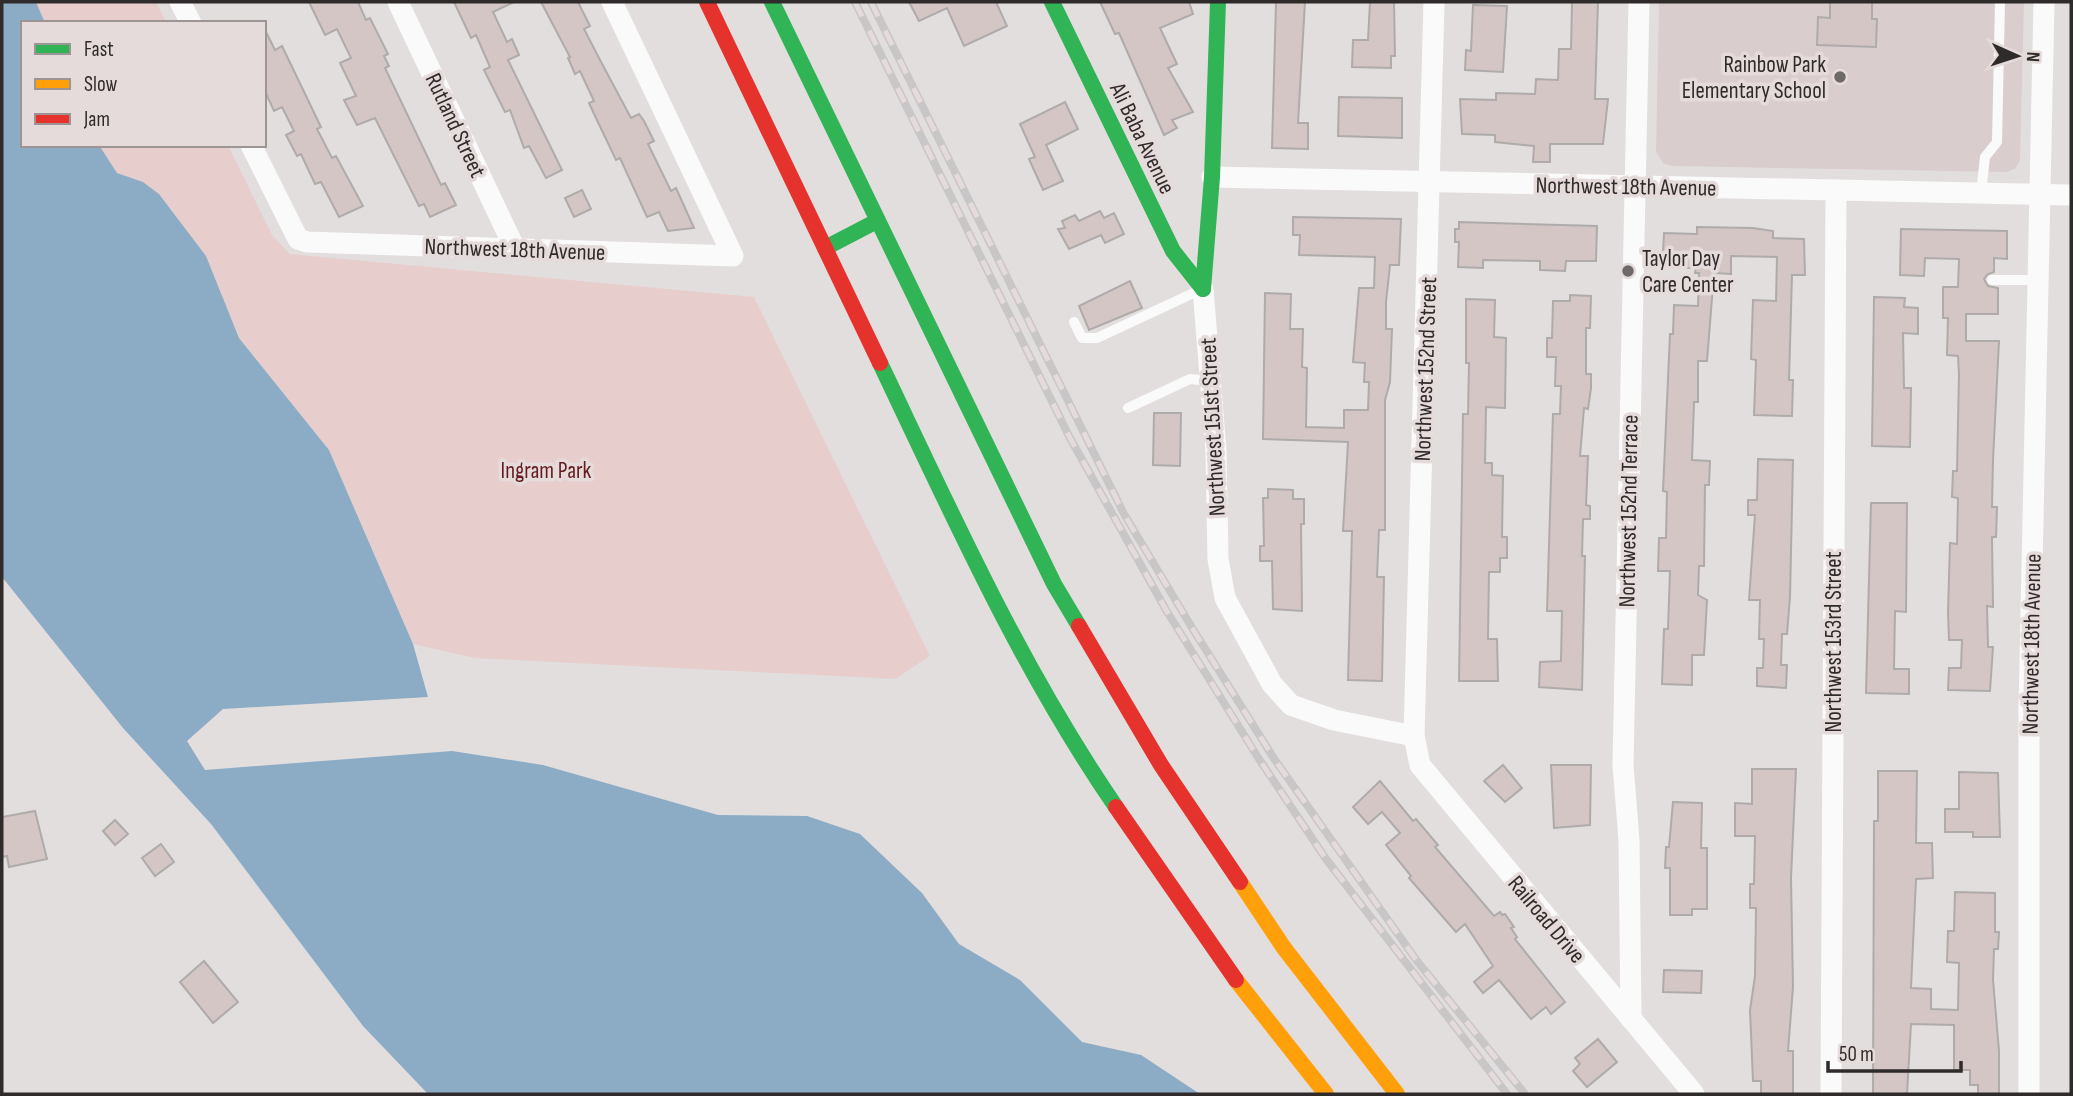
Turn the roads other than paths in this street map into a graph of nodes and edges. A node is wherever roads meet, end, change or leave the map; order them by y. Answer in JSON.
{"nodes":[{"id":1,"x":180,"y":2,"type":"edge"},
{"id":2,"x":398,"y":2,"type":"edge"},
{"id":3,"x":612,"y":2,"type":"edge"},
{"id":4,"x":707,"y":2,"type":"edge"},
{"id":5,"x":772,"y":2,"type":"edge"},
{"id":6,"x":1052,"y":2,"type":"edge"},
{"id":7,"x":1218,"y":2,"type":"edge"},
{"id":8,"x":1434,"y":2,"type":"edge"},
{"id":9,"x":1639,"y":2,"type":"edge"},
{"id":10,"x":2000,"y":2,"type":"edge"},
{"id":11,"x":2044,"y":2,"type":"edge"},
{"id":12,"x":190,"y":21,"type":"edge"},
{"id":13,"x":252,"y":147,"type":"edge"},
{"id":14,"x":1212,"y":177,"type":"junction"},
{"id":15,"x":1430,"y":182,"type":"junction"},
{"id":16,"x":1635,"y":186,"type":"junction"},
{"id":17,"x":1836,"y":190,"type":"junction"},
{"id":18,"x":1981,"y":193,"type":"junction"},
{"id":19,"x":2040,"y":194,"type":"junction"},
{"id":20,"x":2071,"y":194,"type":"edge"},
{"id":21,"x":877,"y":221,"type":"junction"},
{"id":22,"x":825,"y":248,"type":"junction"},
{"id":23,"x":514,"y":249,"type":"junction"},
{"id":24,"x":2038,"y":279,"type":"junction"},
{"id":25,"x":1992,"y":280,"type":"dead end"},
{"id":26,"x":1203,"y":289,"type":"junction"},
{"id":27,"x":1074,"y":322,"type":"dead end"},
{"id":28,"x":1211,"y":381,"type":"junction"},
{"id":29,"x":1128,"y":408,"type":"dead end"},
{"id":30,"x":1414,"y":736,"type":"junction"},
{"id":31,"x":1631,"y":1020,"type":"junction"},
{"id":32,"x":1326,"y":1094,"type":"edge"},
{"id":33,"x":1397,"y":1094,"type":"edge"},
{"id":34,"x":1694,"y":1094,"type":"edge"},
{"id":35,"x":1831,"y":1094,"type":"edge"},
{"id":36,"x":2029,"y":1094,"type":"edge"}],
"edges":[{"from":1,"to":12,"type":"street"},
{"from":2,"to":23,"type":"street","name":"Rutland Street"},
{"from":3,"to":23,"type":"street","name":"Northwest 18th Avenue"},
{"from":4,"to":22,"type":"main road"},
{"from":5,"to":21,"type":"main road"},
{"from":6,"to":26,"type":"main road","name":"Ali Baba Avenue"},
{"from":7,"to":14,"type":"main road","name":"Northwest 151st Street"},
{"from":8,"to":15,"type":"street","name":"Northwest 152nd Street"},
{"from":9,"to":16,"type":"street","name":"Northwest 152nd Terrace"},
{"from":10,"to":18,"type":"lane"},
{"from":11,"to":19,"type":"street","name":"Northwest 18th Avenue"},
{"from":13,"to":23,"type":"street","name":"Northwest 18th Avenue"},
{"from":14,"to":15,"type":"street","name":"Northwest 18th Avenue"},
{"from":14,"to":26,"type":"main road","name":"Northwest 151st Street"},
{"from":15,"to":16,"type":"street","name":"Northwest 18th Avenue"},
{"from":15,"to":30,"type":"street","name":"Northwest 152nd Street"},
{"from":16,"to":17,"type":"street","name":"Northwest 18th Avenue"},
{"from":16,"to":31,"type":"street","name":"Northwest 152nd Terrace"},
{"from":17,"to":18,"type":"street","name":"Northwest 18th Avenue"},
{"from":17,"to":35,"type":"street","name":"Northwest 153rd Street"},
{"from":18,"to":19,"type":"street","name":"Northwest 18th Avenue"},
{"from":19,"to":20,"type":"street","name":"Northwest 18th Avenue"},
{"from":19,"to":24,"type":"street","name":"Northwest 18th Avenue"},
{"from":21,"to":22,"type":"main road"},
{"from":21,"to":33,"type":"main road"},
{"from":22,"to":32,"type":"main road"},
{"from":24,"to":25,"type":"lane"},
{"from":24,"to":36,"type":"street","name":"Northwest 18th Avenue"},
{"from":26,"to":27,"type":"lane"},
{"from":26,"to":28,"type":"street","name":"Northwest 151st Street"},
{"from":28,"to":29,"type":"lane"},
{"from":28,"to":30,"type":"street","name":"Northwest 151st Street"},
{"from":30,"to":31,"type":"street","name":"Railroad Drive"},
{"from":31,"to":34,"type":"street","name":"Railroad Drive"}]}
